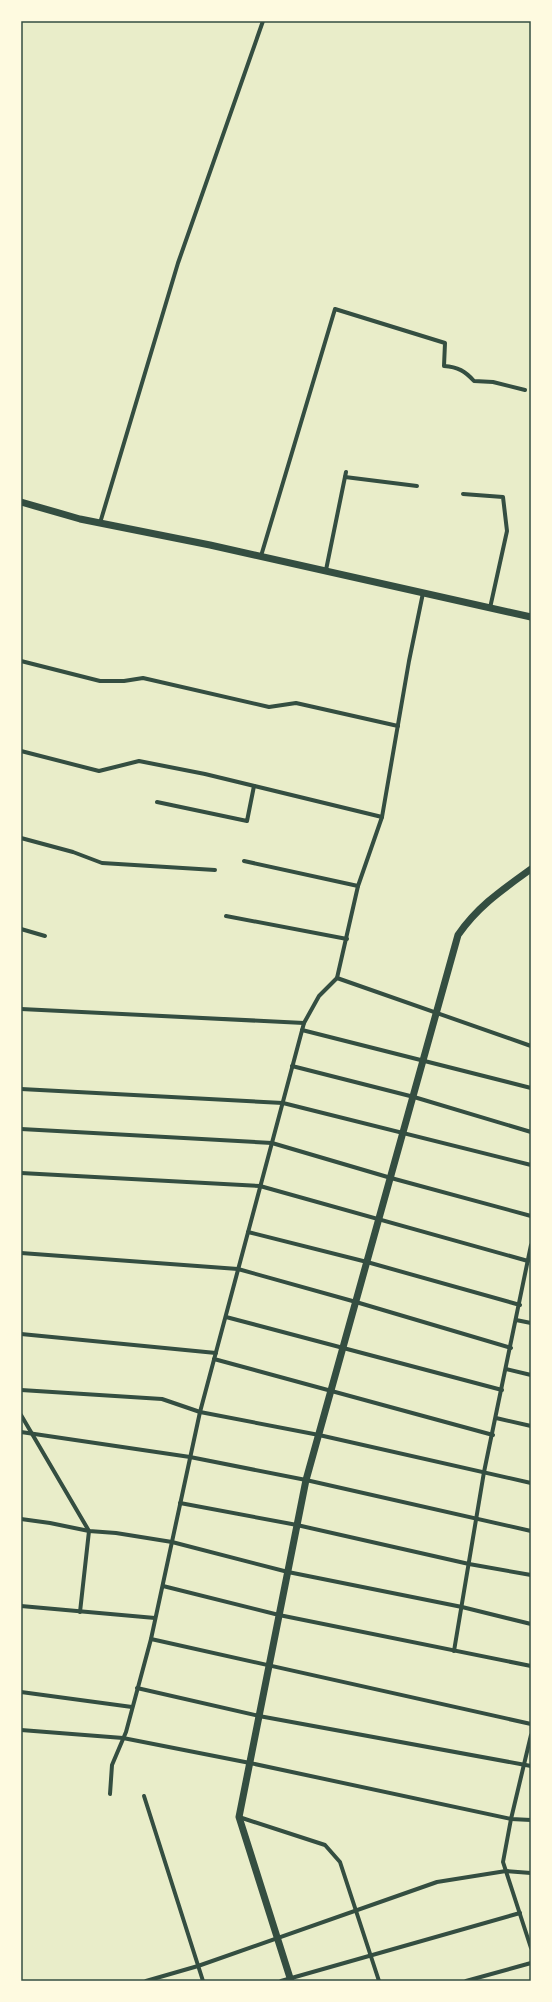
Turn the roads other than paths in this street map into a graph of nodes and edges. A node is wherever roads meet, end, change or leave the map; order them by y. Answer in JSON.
{"nodes":[{"id":1,"x":263,"y":21,"type":"edge"},
{"id":2,"x":525,"y":390,"type":"dead end"},
{"id":3,"x":417,"y":486,"type":"dead end"},
{"id":4,"x":463,"y":494,"type":"dead end"},
{"id":5,"x":21,"y":502,"type":"edge"},
{"id":6,"x":100,"y":523,"type":"junction"},
{"id":7,"x":261,"y":556,"type":"junction"},
{"id":8,"x":326,"y":570,"type":"junction"},
{"id":9,"x":423,"y":593,"type":"junction"},
{"id":10,"x":490,"y":608,"type":"junction"},
{"id":11,"x":531,"y":617,"type":"edge"},
{"id":12,"x":21,"y":661,"type":"edge"},
{"id":13,"x":398,"y":726,"type":"junction"},
{"id":14,"x":21,"y":751,"type":"edge"},
{"id":15,"x":254,"y":786,"type":"junction"},
{"id":16,"x":157,"y":802,"type":"dead end"},
{"id":17,"x":382,"y":817,"type":"junction"},
{"id":18,"x":21,"y":838,"type":"edge"},
{"id":19,"x":244,"y":861,"type":"dead end"},
{"id":20,"x":531,"y":869,"type":"edge"},
{"id":21,"x":215,"y":870,"type":"dead end"},
{"id":22,"x":358,"y":886,"type":"junction"},
{"id":23,"x":226,"y":916,"type":"dead end"},
{"id":24,"x":21,"y":929,"type":"edge"},
{"id":25,"x":45,"y":936,"type":"dead end"},
{"id":26,"x":347,"y":939,"type":"junction"},
{"id":27,"x":337,"y":978,"type":"junction"},
{"id":28,"x":21,"y":1009,"type":"edge"},
{"id":29,"x":437,"y":1014,"type":"junction"},
{"id":30,"x":304,"y":1023,"type":"junction"},
{"id":31,"x":302,"y":1030,"type":"junction"},
{"id":32,"x":531,"y":1046,"type":"edge"},
{"id":33,"x":424,"y":1060,"type":"junction"},
{"id":34,"x":292,"y":1066,"type":"junction"},
{"id":35,"x":531,"y":1088,"type":"edge"},
{"id":36,"x":21,"y":1089,"type":"edge"},
{"id":37,"x":414,"y":1097,"type":"junction"},
{"id":38,"x":283,"y":1103,"type":"junction"},
{"id":39,"x":21,"y":1129,"type":"edge"},
{"id":40,"x":531,"y":1132,"type":"edge"},
{"id":41,"x":403,"y":1133,"type":"junction"},
{"id":42,"x":272,"y":1143,"type":"junction"},
{"id":43,"x":531,"y":1165,"type":"edge"},
{"id":44,"x":21,"y":1173,"type":"edge"},
{"id":45,"x":390,"y":1178,"type":"junction"},
{"id":46,"x":260,"y":1186,"type":"junction"},
{"id":47,"x":531,"y":1216,"type":"edge"},
{"id":48,"x":380,"y":1218,"type":"junction"},
{"id":49,"x":248,"y":1232,"type":"junction"},
{"id":50,"x":531,"y":1245,"type":"edge"},
{"id":51,"x":21,"y":1253,"type":"edge"},
{"id":52,"x":528,"y":1260,"type":"junction"},
{"id":53,"x":367,"y":1262,"type":"junction"},
{"id":54,"x":238,"y":1269,"type":"junction"},
{"id":55,"x":529,"y":1269,"type":"edge"},
{"id":56,"x":356,"y":1302,"type":"junction"},
{"id":57,"x":520,"y":1305,"type":"junction"},
{"id":58,"x":226,"y":1317,"type":"junction"},
{"id":59,"x":516,"y":1320,"type":"junction"},
{"id":60,"x":531,"y":1323,"type":"edge"},
{"id":61,"x":21,"y":1334,"type":"edge"},
{"id":62,"x":343,"y":1348,"type":"junction"},
{"id":63,"x":511,"y":1348,"type":"junction"},
{"id":64,"x":216,"y":1353,"type":"junction"},
{"id":65,"x":214,"y":1359,"type":"junction"},
{"id":66,"x":506,"y":1369,"type":"junction"},
{"id":67,"x":531,"y":1375,"type":"edge"},
{"id":68,"x":21,"y":1390,"type":"edge"},
{"id":69,"x":502,"y":1390,"type":"junction"},
{"id":70,"x":331,"y":1392,"type":"junction"},
{"id":71,"x":200,"y":1412,"type":"junction"},
{"id":72,"x":21,"y":1415,"type":"edge"},
{"id":73,"x":496,"y":1418,"type":"junction"},
{"id":74,"x":531,"y":1426,"type":"edge"},
{"id":75,"x":21,"y":1432,"type":"edge"},
{"id":76,"x":30,"y":1432,"type":"junction"},
{"id":77,"x":319,"y":1435,"type":"junction"},
{"id":78,"x":493,"y":1435,"type":"junction"},
{"id":79,"x":190,"y":1457,"type":"junction"},
{"id":80,"x":484,"y":1472,"type":"junction"},
{"id":81,"x":306,"y":1480,"type":"junction"},
{"id":82,"x":531,"y":1483,"type":"edge"},
{"id":83,"x":180,"y":1503,"type":"junction"},
{"id":84,"x":21,"y":1519,"type":"edge"},
{"id":85,"x":476,"y":1520,"type":"junction"},
{"id":86,"x":297,"y":1525,"type":"junction"},
{"id":87,"x":89,"y":1531,"type":"junction"},
{"id":88,"x":531,"y":1531,"type":"edge"},
{"id":89,"x":172,"y":1542,"type":"junction"},
{"id":90,"x":469,"y":1564,"type":"junction"},
{"id":91,"x":288,"y":1572,"type":"junction"},
{"id":92,"x":531,"y":1575,"type":"edge"},
{"id":93,"x":163,"y":1586,"type":"junction"},
{"id":94,"x":21,"y":1606,"type":"edge"},
{"id":95,"x":462,"y":1607,"type":"junction"},
{"id":96,"x":80,"y":1612,"type":"junction"},
{"id":97,"x":279,"y":1615,"type":"junction"},
{"id":98,"x":155,"y":1618,"type":"junction"},
{"id":99,"x":531,"y":1624,"type":"edge"},
{"id":100,"x":151,"y":1639,"type":"junction"},
{"id":101,"x":454,"y":1651,"type":"junction"},
{"id":102,"x":268,"y":1666,"type":"junction"},
{"id":103,"x":531,"y":1666,"type":"edge"},
{"id":104,"x":138,"y":1688,"type":"junction"},
{"id":105,"x":21,"y":1692,"type":"edge"},
{"id":106,"x":132,"y":1707,"type":"junction"},
{"id":107,"x":259,"y":1716,"type":"junction"},
{"id":108,"x":531,"y":1724,"type":"edge"},
{"id":109,"x":21,"y":1730,"type":"edge"},
{"id":110,"x":531,"y":1735,"type":"edge"},
{"id":111,"x":123,"y":1738,"type":"junction"},
{"id":112,"x":250,"y":1763,"type":"junction"},
{"id":113,"x":525,"y":1766,"type":"junction"},
{"id":114,"x":531,"y":1766,"type":"edge"},
{"id":115,"x":110,"y":1794,"type":"dead end"},
{"id":116,"x":144,"y":1796,"type":"dead end"},
{"id":117,"x":239,"y":1817,"type":"junction"},
{"id":118,"x":511,"y":1819,"type":"junction"},
{"id":119,"x":531,"y":1820,"type":"edge"},
{"id":120,"x":506,"y":1871,"type":"junction"},
{"id":121,"x":531,"y":1873,"type":"edge"},
{"id":122,"x":355,"y":1910,"type":"junction"},
{"id":123,"x":520,"y":1913,"type":"junction"},
{"id":124,"x":278,"y":1937,"type":"junction"},
{"id":125,"x":531,"y":1948,"type":"edge"},
{"id":126,"x":371,"y":1956,"type":"junction"},
{"id":127,"x":531,"y":1963,"type":"edge"},
{"id":128,"x":198,"y":1966,"type":"junction"},
{"id":129,"x":291,"y":1980,"type":"edge"},
{"id":130,"x":146,"y":1981,"type":"edge"},
{"id":131,"x":203,"y":1981,"type":"edge"},
{"id":132,"x":281,"y":1981,"type":"edge"},
{"id":133,"x":379,"y":1981,"type":"edge"},
{"id":134,"x":466,"y":1981,"type":"edge"}],
"edges":[{"from":1,"to":6,"type":"street"},
{"from":2,"to":7,"type":"street"},
{"from":3,"to":8,"type":"street"},
{"from":4,"to":10,"type":"street"},
{"from":5,"to":6,"type":"street"},
{"from":6,"to":7,"type":"street"},
{"from":7,"to":8,"type":"street"},
{"from":8,"to":9,"type":"street"},
{"from":9,"to":10,"type":"street"},
{"from":9,"to":13,"type":"street"},
{"from":10,"to":11,"type":"street"},
{"from":12,"to":13,"type":"street"},
{"from":13,"to":17,"type":"street"},
{"from":14,"to":15,"type":"street"},
{"from":15,"to":16,"type":"street"},
{"from":15,"to":17,"type":"street"},
{"from":17,"to":22,"type":"street"},
{"from":18,"to":21,"type":"street"},
{"from":19,"to":22,"type":"street"},
{"from":20,"to":29,"type":"street"},
{"from":22,"to":26,"type":"street"},
{"from":23,"to":26,"type":"street"},
{"from":24,"to":25,"type":"street"},
{"from":26,"to":27,"type":"street"},
{"from":27,"to":29,"type":"street"},
{"from":27,"to":30,"type":"street"},
{"from":28,"to":30,"type":"street"},
{"from":29,"to":32,"type":"street"},
{"from":29,"to":33,"type":"street"},
{"from":30,"to":31,"type":"street"},
{"from":31,"to":33,"type":"street"},
{"from":31,"to":34,"type":"street"},
{"from":33,"to":35,"type":"street"},
{"from":33,"to":37,"type":"street"},
{"from":34,"to":37,"type":"street"},
{"from":34,"to":38,"type":"street"},
{"from":36,"to":38,"type":"street"},
{"from":37,"to":40,"type":"street"},
{"from":37,"to":41,"type":"street"},
{"from":38,"to":41,"type":"street"},
{"from":38,"to":42,"type":"street"},
{"from":39,"to":42,"type":"street"},
{"from":41,"to":43,"type":"street"},
{"from":41,"to":45,"type":"street"},
{"from":42,"to":45,"type":"street"},
{"from":42,"to":46,"type":"street"},
{"from":44,"to":46,"type":"street"},
{"from":45,"to":47,"type":"street"},
{"from":45,"to":48,"type":"street"},
{"from":46,"to":48,"type":"street"},
{"from":46,"to":49,"type":"street"},
{"from":48,"to":52,"type":"street"},
{"from":48,"to":53,"type":"street"},
{"from":49,"to":53,"type":"street"},
{"from":49,"to":54,"type":"street"},
{"from":50,"to":52,"type":"street"},
{"from":51,"to":54,"type":"street"},
{"from":52,"to":55,"type":"street"},
{"from":53,"to":56,"type":"street"},
{"from":53,"to":57,"type":"street"},
{"from":54,"to":56,"type":"street"},
{"from":54,"to":58,"type":"street"},
{"from":55,"to":57,"type":"street"},
{"from":56,"to":62,"type":"street"},
{"from":56,"to":63,"type":"street"},
{"from":57,"to":59,"type":"street"},
{"from":58,"to":62,"type":"street"},
{"from":58,"to":64,"type":"street"},
{"from":59,"to":60,"type":"street"},
{"from":59,"to":63,"type":"street"},
{"from":61,"to":64,"type":"street"},
{"from":62,"to":69,"type":"street"},
{"from":62,"to":70,"type":"street"},
{"from":63,"to":66,"type":"street"},
{"from":64,"to":65,"type":"street"},
{"from":65,"to":70,"type":"street"},
{"from":65,"to":71,"type":"street"},
{"from":66,"to":67,"type":"street"},
{"from":66,"to":69,"type":"street"},
{"from":68,"to":71,"type":"street"},
{"from":69,"to":73,"type":"street"},
{"from":70,"to":77,"type":"street"},
{"from":70,"to":78,"type":"street"},
{"from":71,"to":77,"type":"street"},
{"from":71,"to":79,"type":"street"},
{"from":72,"to":76,"type":"street"},
{"from":73,"to":74,"type":"street"},
{"from":73,"to":78,"type":"street"},
{"from":75,"to":76,"type":"street"},
{"from":76,"to":79,"type":"street"},
{"from":76,"to":87,"type":"street"},
{"from":77,"to":80,"type":"street"},
{"from":77,"to":81,"type":"street"},
{"from":78,"to":80,"type":"street"},
{"from":79,"to":81,"type":"street"},
{"from":79,"to":83,"type":"street"},
{"from":80,"to":82,"type":"street"},
{"from":80,"to":85,"type":"street"},
{"from":81,"to":85,"type":"street"},
{"from":81,"to":86,"type":"street"},
{"from":83,"to":86,"type":"street"},
{"from":83,"to":89,"type":"street"},
{"from":84,"to":87,"type":"street"},
{"from":85,"to":88,"type":"street"},
{"from":85,"to":90,"type":"street"},
{"from":86,"to":90,"type":"street"},
{"from":86,"to":91,"type":"street"},
{"from":87,"to":89,"type":"street"},
{"from":87,"to":96,"type":"street"},
{"from":89,"to":91,"type":"street"},
{"from":89,"to":93,"type":"street"},
{"from":90,"to":92,"type":"street"},
{"from":90,"to":95,"type":"street"},
{"from":91,"to":95,"type":"street"},
{"from":91,"to":97,"type":"street"},
{"from":93,"to":97,"type":"street"},
{"from":93,"to":98,"type":"street"},
{"from":94,"to":96,"type":"street"},
{"from":95,"to":99,"type":"street"},
{"from":95,"to":101,"type":"street"},
{"from":96,"to":98,"type":"street"},
{"from":97,"to":101,"type":"street"},
{"from":97,"to":102,"type":"street"},
{"from":98,"to":100,"type":"street"},
{"from":100,"to":102,"type":"street"},
{"from":100,"to":104,"type":"street"},
{"from":101,"to":103,"type":"street"},
{"from":102,"to":107,"type":"street"},
{"from":102,"to":108,"type":"street"},
{"from":104,"to":106,"type":"street"},
{"from":104,"to":107,"type":"street"},
{"from":105,"to":106,"type":"street"},
{"from":106,"to":111,"type":"street"},
{"from":107,"to":112,"type":"street"},
{"from":107,"to":113,"type":"street"},
{"from":109,"to":111,"type":"street"},
{"from":110,"to":113,"type":"street"},
{"from":111,"to":112,"type":"street"},
{"from":111,"to":115,"type":"street"},
{"from":112,"to":117,"type":"street"},
{"from":112,"to":118,"type":"street"},
{"from":113,"to":114,"type":"street"},
{"from":113,"to":118,"type":"street"},
{"from":116,"to":128,"type":"street"},
{"from":117,"to":122,"type":"street"},
{"from":117,"to":124,"type":"street"},
{"from":118,"to":119,"type":"street"},
{"from":118,"to":120,"type":"street"},
{"from":120,"to":121,"type":"street"},
{"from":120,"to":122,"type":"street"},
{"from":120,"to":123,"type":"street"},
{"from":122,"to":124,"type":"street"},
{"from":122,"to":126,"type":"street"},
{"from":123,"to":125,"type":"street"},
{"from":123,"to":126,"type":"street"},
{"from":124,"to":128,"type":"street"},
{"from":124,"to":129,"type":"street"},
{"from":126,"to":129,"type":"street"},
{"from":126,"to":133,"type":"street"},
{"from":127,"to":134,"type":"street"},
{"from":128,"to":130,"type":"street"},
{"from":128,"to":131,"type":"street"},
{"from":129,"to":132,"type":"street"}]}
